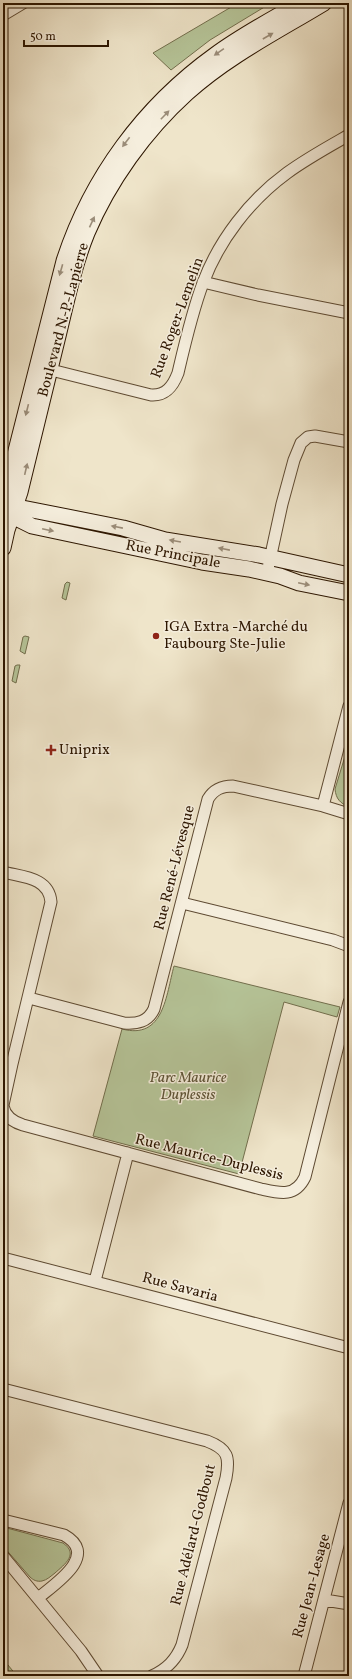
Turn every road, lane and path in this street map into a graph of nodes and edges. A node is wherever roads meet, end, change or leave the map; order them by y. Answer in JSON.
{"nodes":[{"id":1,"x":23,"y":3,"type":"edge"},
{"id":2,"x":300,"y":3,"type":"edge"},
{"id":3,"x":324,"y":3,"type":"edge"},
{"id":4,"x":3,"y":15,"type":"edge"},
{"id":5,"x":349,"y":135,"type":"edge"},
{"id":6,"x":203,"y":282,"type":"junction"},
{"id":7,"x":349,"y":313,"type":"edge"},
{"id":8,"x":44,"y":368,"type":"junction"},
{"id":9,"x":349,"y":442,"type":"edge"},
{"id":10,"x":7,"y":507,"type":"edge"},
{"id":11,"x":3,"y":548,"type":"edge"},
{"id":12,"x":270,"y":558,"type":"junction"},
{"id":13,"x":267,"y":573,"type":"junction"},
{"id":14,"x":349,"y":575,"type":"edge"},
{"id":15,"x":349,"y":593,"type":"edge"},
{"id":16,"x":349,"y":706,"type":"edge"},
{"id":17,"x":346,"y":726,"type":"edge"},
{"id":18,"x":323,"y":806,"type":"junction"},
{"id":19,"x":349,"y":814,"type":"edge"},
{"id":20,"x":3,"y":872,"type":"edge"},
{"id":21,"x":182,"y":903,"type":"junction"},
{"id":22,"x":349,"y":946,"type":"edge"},
{"id":23,"x":29,"y":998,"type":"junction"},
{"id":24,"x":349,"y":1002,"type":"edge"},
{"id":25,"x":3,"y":1105,"type":"edge"},
{"id":26,"x":128,"y":1153,"type":"junction"},
{"id":27,"x":3,"y":1258,"type":"edge"},
{"id":28,"x":95,"y":1281,"type":"junction"},
{"id":29,"x":349,"y":1348,"type":"edge"},
{"id":30,"x":3,"y":1389,"type":"edge"},
{"id":31,"x":349,"y":1503,"type":"edge"},
{"id":32,"x":3,"y":1520,"type":"edge"},
{"id":33,"x":3,"y":1556,"type":"edge"},
{"id":34,"x":38,"y":1598,"type":"junction"},
{"id":35,"x":325,"y":1600,"type":"junction"},
{"id":36,"x":349,"y":1604,"type":"edge"},
{"id":37,"x":98,"y":1676,"type":"edge"},
{"id":38,"x":152,"y":1676,"type":"edge"},
{"id":39,"x":304,"y":1676,"type":"edge"}],
"edges":[{"from":1,"to":4,"type":"street"},
{"from":2,"to":8,"type":"street","name":"Boulevard N.-P.-Lapierre","one_way":true},
{"from":8,"to":3,"type":"street","name":"Boulevard N.-P.-Lapierre","one_way":true},
{"from":5,"to":6,"type":"street","name":"Rue Roger-Lemelin"},
{"from":6,"to":7,"type":"street"},
{"from":6,"to":8,"type":"street","name":"Rue Roger-Lemelin"},
{"from":8,"to":10,"type":"street","name":"Boulevard N.-P.-Lapierre"},
{"from":9,"to":12,"type":"street"},
{"from":10,"to":11,"type":"street","name":"Boulevard N.-P.-Lapierre"},
{"from":12,"to":10,"type":"street","name":"Rue Principale","one_way":true},
{"from":10,"to":13,"type":"street","name":"Rue Principale","one_way":true},
{"from":12,"to":13,"type":"street"},
{"from":12,"to":14,"type":"street","name":"Rue Principale"},
{"from":13,"to":15,"type":"street","name":"Rue Principale","one_way":true},
{"from":16,"to":17,"type":"street"},
{"from":17,"to":18,"type":"street"},
{"from":18,"to":19,"type":"street","name":"Rue René-Lévesque"},
{"from":18,"to":21,"type":"street","name":"Rue René-Lévesque"},
{"from":20,"to":23,"type":"street","name":"Rue Maurice-Duplessis"},
{"from":21,"to":22,"type":"street"},
{"from":21,"to":23,"type":"street","name":"Rue René-Lévesque"},
{"from":23,"to":25,"type":"street","name":"Rue Maurice-Duplessis"},
{"from":24,"to":26,"type":"street","name":"Rue Maurice-Duplessis"},
{"from":25,"to":26,"type":"street","name":"Rue Maurice-Duplessis"},
{"from":26,"to":28,"type":"street"},
{"from":27,"to":28,"type":"street","name":"Rue Savaria"},
{"from":28,"to":29,"type":"street","name":"Rue Savaria"},
{"from":30,"to":38,"type":"street","name":"Rue Adélard-Godbout"},
{"from":31,"to":35,"type":"street","name":"Rue Jean-Lesage"},
{"from":32,"to":34,"type":"street"},
{"from":33,"to":34,"type":"street"},
{"from":34,"to":37,"type":"street"},
{"from":35,"to":36,"type":"street"},
{"from":35,"to":39,"type":"street","name":"Rue Jean-Lesage"}]}
